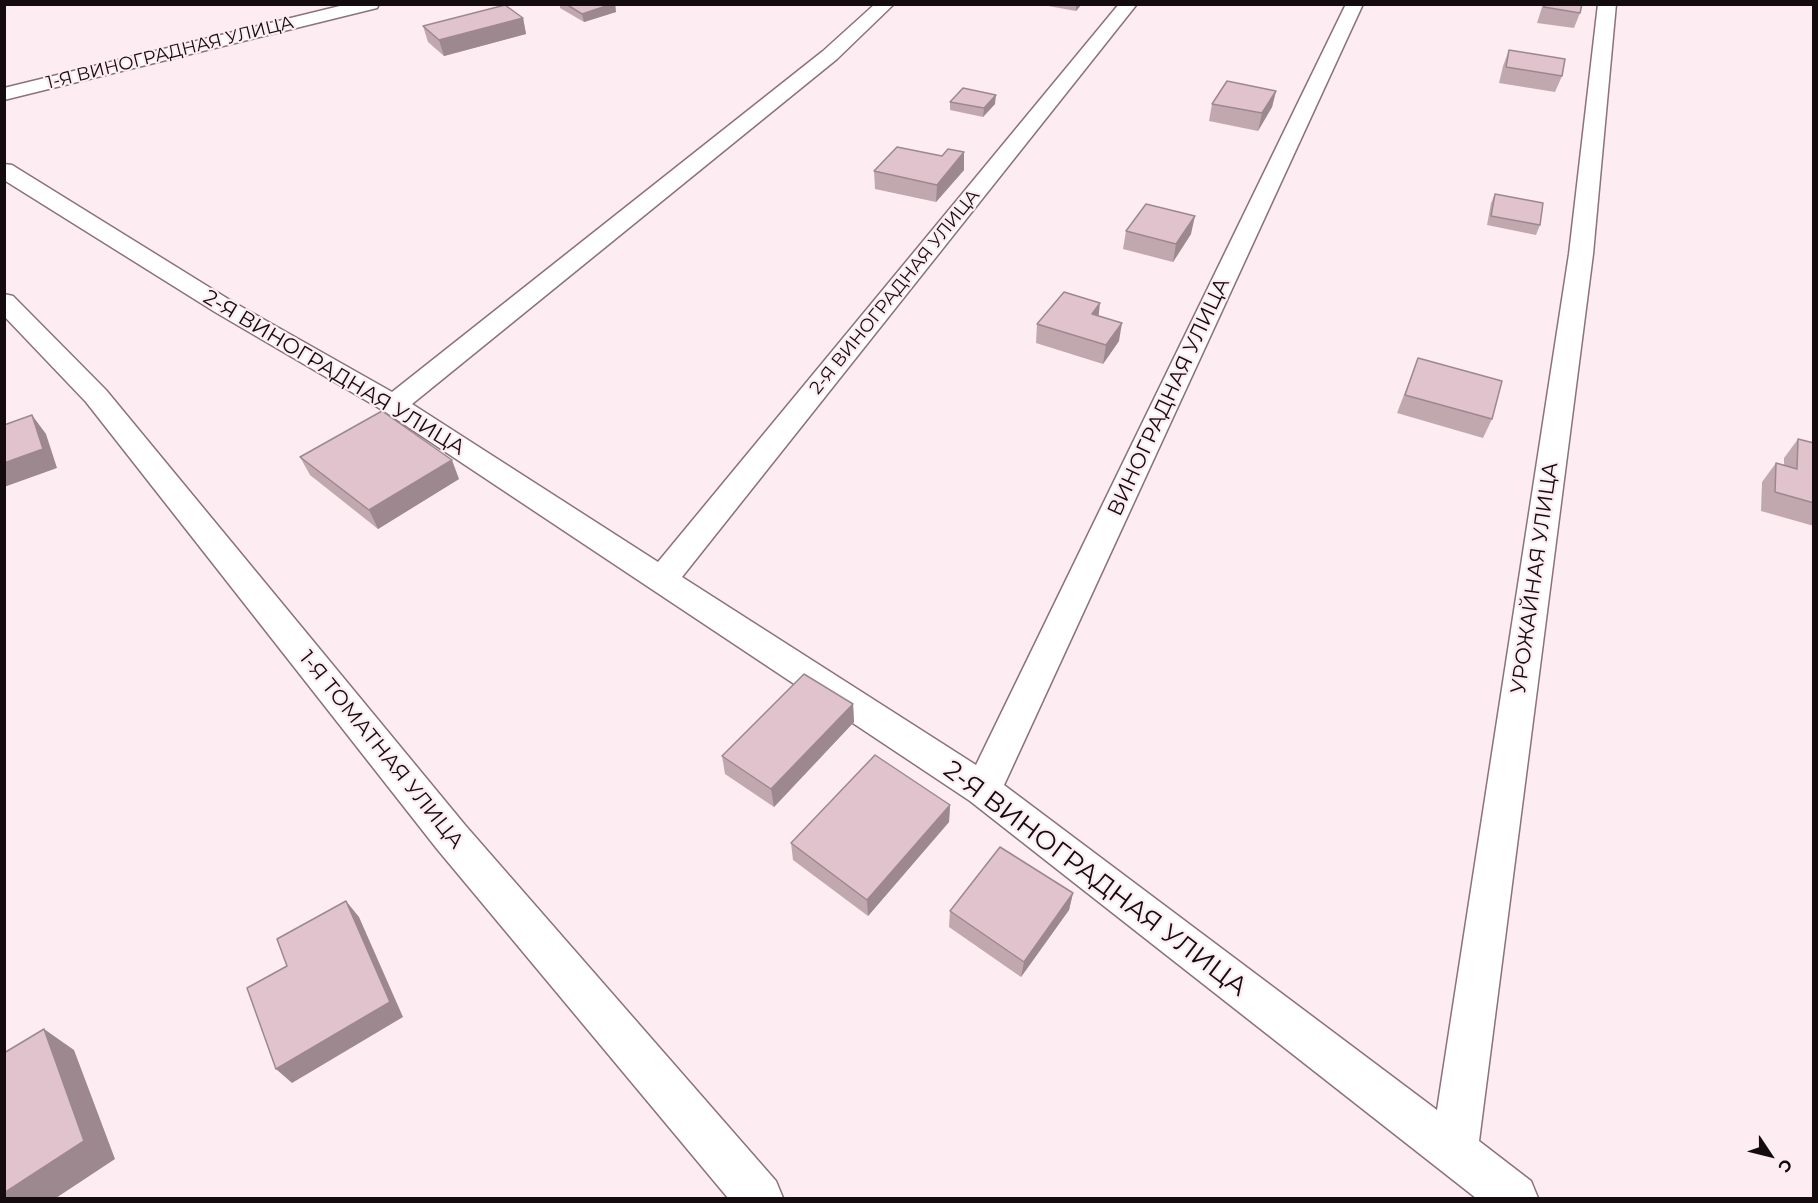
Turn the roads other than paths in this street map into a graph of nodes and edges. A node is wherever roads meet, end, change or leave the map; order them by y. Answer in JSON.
{"nodes":[{"id":1,"x":371,"y":4,"type":"edge"},
{"id":2,"x":886,"y":4,"type":"edge"},
{"id":3,"x":1129,"y":4,"type":"edge"},
{"id":4,"x":1355,"y":4,"type":"edge"},
{"id":5,"x":1607,"y":4,"type":"edge"},
{"id":6,"x":4,"y":94,"type":"edge"},
{"id":7,"x":4,"y":170,"type":"edge"},
{"id":8,"x":4,"y":301,"type":"edge"},
{"id":9,"x":394,"y":405,"type":"junction"},
{"id":10,"x":661,"y":580,"type":"junction"},
{"id":11,"x":984,"y":790,"type":"junction"},
{"id":12,"x":1454,"y":1151,"type":"junction"},
{"id":13,"x":759,"y":1198,"type":"edge"},
{"id":14,"x":1515,"y":1198,"type":"edge"}],
"edges":[{"from":1,"to":6,"type":"street","name":"1-Я ВИНОГРАДНАЯ УЛИЦА"},
{"from":2,"to":9,"type":"street"},
{"from":3,"to":10,"type":"street","name":"2-Я ВИНОГРАДНАЯ УЛИЦА"},
{"from":4,"to":11,"type":"street","name":"ВИНОГРАДНАЯ УЛИЦА"},
{"from":5,"to":12,"type":"street","name":"УРОЖАЙНАЯ УЛИЦА"},
{"from":7,"to":9,"type":"street","name":"2-Я ВИНОГРАДНАЯ УЛИЦА"},
{"from":8,"to":13,"type":"street","name":"1-Я ТОМАТНАЯ УЛИЦА"},
{"from":9,"to":10,"type":"street","name":"2-Я ВИНОГРАДНАЯ УЛИЦА"},
{"from":10,"to":11,"type":"street","name":"2-Я ВИНОГРАДНАЯ УЛИЦА"},
{"from":11,"to":12,"type":"street","name":"2-Я ВИНОГРАДНАЯ УЛИЦА"},
{"from":12,"to":14,"type":"street","name":"2-Я ВИНОГРАДНАЯ УЛИЦА"}]}
